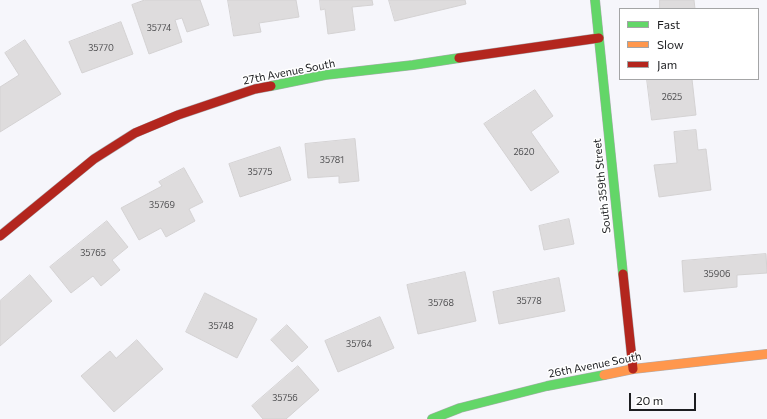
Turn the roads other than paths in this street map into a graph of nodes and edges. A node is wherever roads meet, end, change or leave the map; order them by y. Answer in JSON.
{"nodes":[{"id":1,"x":595,"y":0,"type":"edge"},
{"id":2,"x":599,"y":38,"type":"junction"},
{"id":3,"x":0,"y":236,"type":"edge"},
{"id":4,"x":767,"y":354,"type":"edge"},
{"id":5,"x":632,"y":369,"type":"junction"},
{"id":6,"x":432,"y":419,"type":"edge"}],
"edges":[{"from":1,"to":2,"type":"street","name":"South 359th Street"},
{"from":2,"to":3,"type":"street","name":"27th Avenue South"},
{"from":2,"to":5,"type":"street","name":"South 359th Street"},
{"from":4,"to":5,"type":"street","name":"26th Avenue South"},
{"from":5,"to":6,"type":"street","name":"26th Avenue South"}]}
